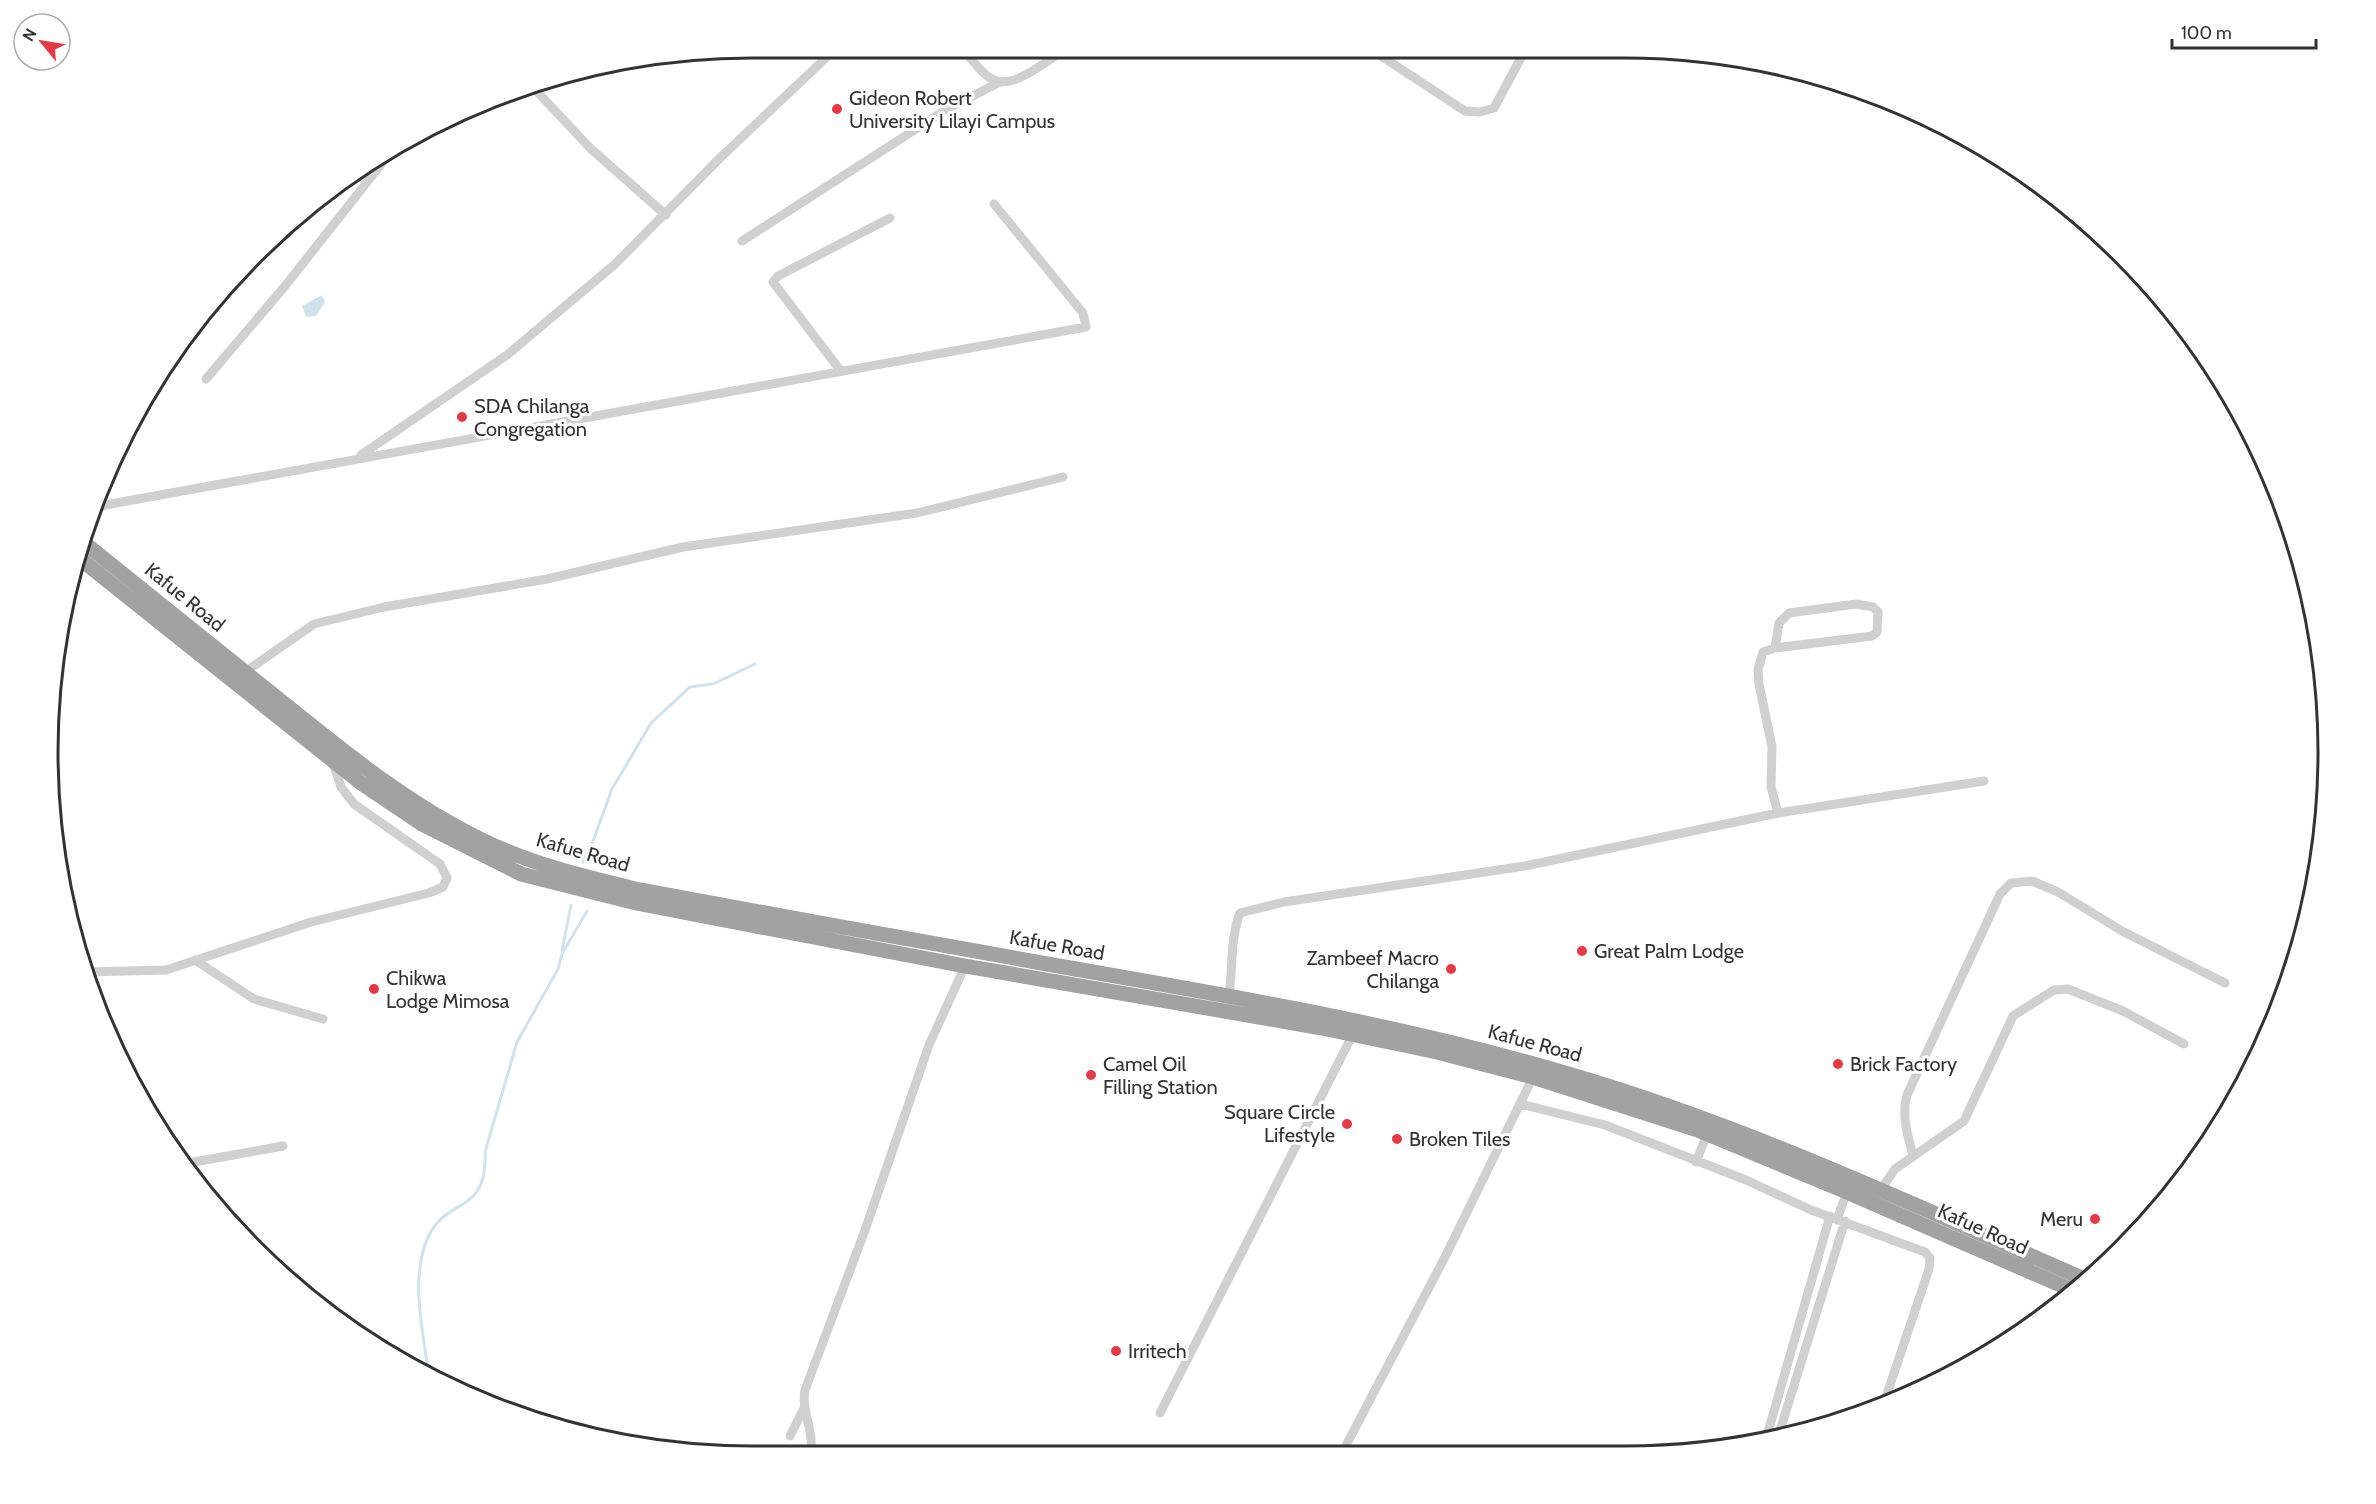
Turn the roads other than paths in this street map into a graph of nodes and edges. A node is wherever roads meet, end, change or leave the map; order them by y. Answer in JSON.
{"nodes":[{"id":1,"x":825,"y":59,"type":"edge"},
{"id":2,"x":971,"y":59,"type":"edge"},
{"id":3,"x":1050,"y":59,"type":"edge"},
{"id":4,"x":1386,"y":59,"type":"edge"},
{"id":5,"x":1520,"y":59,"type":"edge"},
{"id":6,"x":1000,"y":82,"type":"junction"},
{"id":7,"x":538,"y":92,"type":"edge"},
{"id":8,"x":378,"y":168,"type":"edge"},
{"id":9,"x":994,"y":204,"type":"dead end"},
{"id":10,"x":666,"y":215,"type":"junction"},
{"id":11,"x":890,"y":218,"type":"dead end"},
{"id":12,"x":742,"y":241,"type":"dead end"},
{"id":13,"x":840,"y":370,"type":"junction"},
{"id":14,"x":206,"y":379,"type":"dead end"},
{"id":15,"x":356,"y":458,"type":"junction"},
{"id":16,"x":1063,"y":477,"type":"dead end"},
{"id":17,"x":104,"y":506,"type":"edge"},
{"id":18,"x":90,"y":547,"type":"edge"},
{"id":19,"x":85,"y":563,"type":"edge"},
{"id":20,"x":1775,"y":648,"type":"junction"},
{"id":21,"x":245,"y":672,"type":"junction"},
{"id":22,"x":332,"y":760,"type":"junction"},
{"id":23,"x":1984,"y":781,"type":"dead end"},
{"id":24,"x":1778,"y":813,"type":"junction"},
{"id":25,"x":195,"y":960,"type":"junction"},
{"id":26,"x":965,"y":966,"type":"junction"},
{"id":27,"x":94,"y":972,"type":"edge"},
{"id":28,"x":2225,"y":984,"type":"dead end"},
{"id":29,"x":1228,"y":996,"type":"junction"},
{"id":30,"x":323,"y":1019,"type":"dead end"},
{"id":31,"x":1353,"y":1034,"type":"junction"},
{"id":32,"x":2184,"y":1044,"type":"dead end"},
{"id":33,"x":1533,"y":1077,"type":"junction"},
{"id":34,"x":1520,"y":1104,"type":"junction"},
{"id":35,"x":1707,"y":1134,"type":"junction"},
{"id":36,"x":283,"y":1146,"type":"dead end"},
{"id":37,"x":1913,"y":1156,"type":"junction"},
{"id":38,"x":1696,"y":1162,"type":"junction"},
{"id":39,"x":196,"y":1165,"type":"edge"},
{"id":40,"x":1880,"y":1191,"type":"junction"},
{"id":41,"x":1847,"y":1192,"type":"junction"},
{"id":42,"x":1838,"y":1219,"type":"junction"},
{"id":43,"x":2077,"y":1276,"type":"edge"},
{"id":44,"x":2064,"y":1287,"type":"edge"},
{"id":45,"x":1887,"y":1394,"type":"edge"},
{"id":46,"x":804,"y":1408,"type":"junction"},
{"id":47,"x":1160,"y":1413,"type":"dead end"},
{"id":48,"x":1781,"y":1427,"type":"edge"},
{"id":49,"x":1769,"y":1430,"type":"edge"},
{"id":50,"x":790,"y":1436,"type":"dead end"},
{"id":51,"x":811,"y":1445,"type":"edge"},
{"id":52,"x":1346,"y":1445,"type":"edge"}],
"edges":[{"from":1,"to":10,"type":"street"},
{"from":2,"to":6,"type":"street"},
{"from":3,"to":6,"type":"street"},
{"from":4,"to":5,"type":"street"},
{"from":6,"to":12,"type":"street"},
{"from":7,"to":10,"type":"street"},
{"from":8,"to":14,"type":"street"},
{"from":9,"to":13,"type":"street"},
{"from":10,"to":15,"type":"street"},
{"from":11,"to":13,"type":"street"},
{"from":13,"to":15,"type":"street"},
{"from":15,"to":17,"type":"street"},
{"from":16,"to":21,"type":"street"},
{"from":18,"to":21,"type":"highway","name":"Kafue Road"},
{"from":19,"to":22,"type":"highway","name":"Kafue Road"},
{"from":20,"to":20,"type":"street"},
{"from":20,"to":24,"type":"street"},
{"from":21,"to":29,"type":"highway","name":"Kafue Road"},
{"from":22,"to":25,"type":"street"},
{"from":22,"to":26,"type":"highway","name":"Kafue Road"},
{"from":23,"to":24,"type":"street"},
{"from":24,"to":29,"type":"street"},
{"from":25,"to":27,"type":"street"},
{"from":25,"to":30,"type":"street"},
{"from":26,"to":31,"type":"highway","name":"Kafue Road"},
{"from":26,"to":46,"type":"street"},
{"from":28,"to":37,"type":"street"},
{"from":29,"to":40,"type":"highway","name":"Kafue Road"},
{"from":31,"to":33,"type":"highway","name":"Kafue Road"},
{"from":31,"to":47,"type":"street"},
{"from":32,"to":37,"type":"street"},
{"from":33,"to":34,"type":"street"},
{"from":33,"to":35,"type":"highway","name":"Kafue Road"},
{"from":34,"to":38,"type":"street"},
{"from":34,"to":52,"type":"street"},
{"from":35,"to":38,"type":"street"},
{"from":35,"to":41,"type":"highway","name":"Kafue Road"},
{"from":36,"to":39,"type":"street"},
{"from":37,"to":40,"type":"street"},
{"from":38,"to":42,"type":"street"},
{"from":40,"to":43,"type":"highway","name":"Kafue Road"},
{"from":41,"to":42,"type":"street"},
{"from":41,"to":44,"type":"highway","name":"Kafue Road"},
{"from":42,"to":45,"type":"street"},
{"from":42,"to":48,"type":"street"},
{"from":42,"to":49,"type":"street"},
{"from":46,"to":50,"type":"street"},
{"from":46,"to":51,"type":"street"}]}
